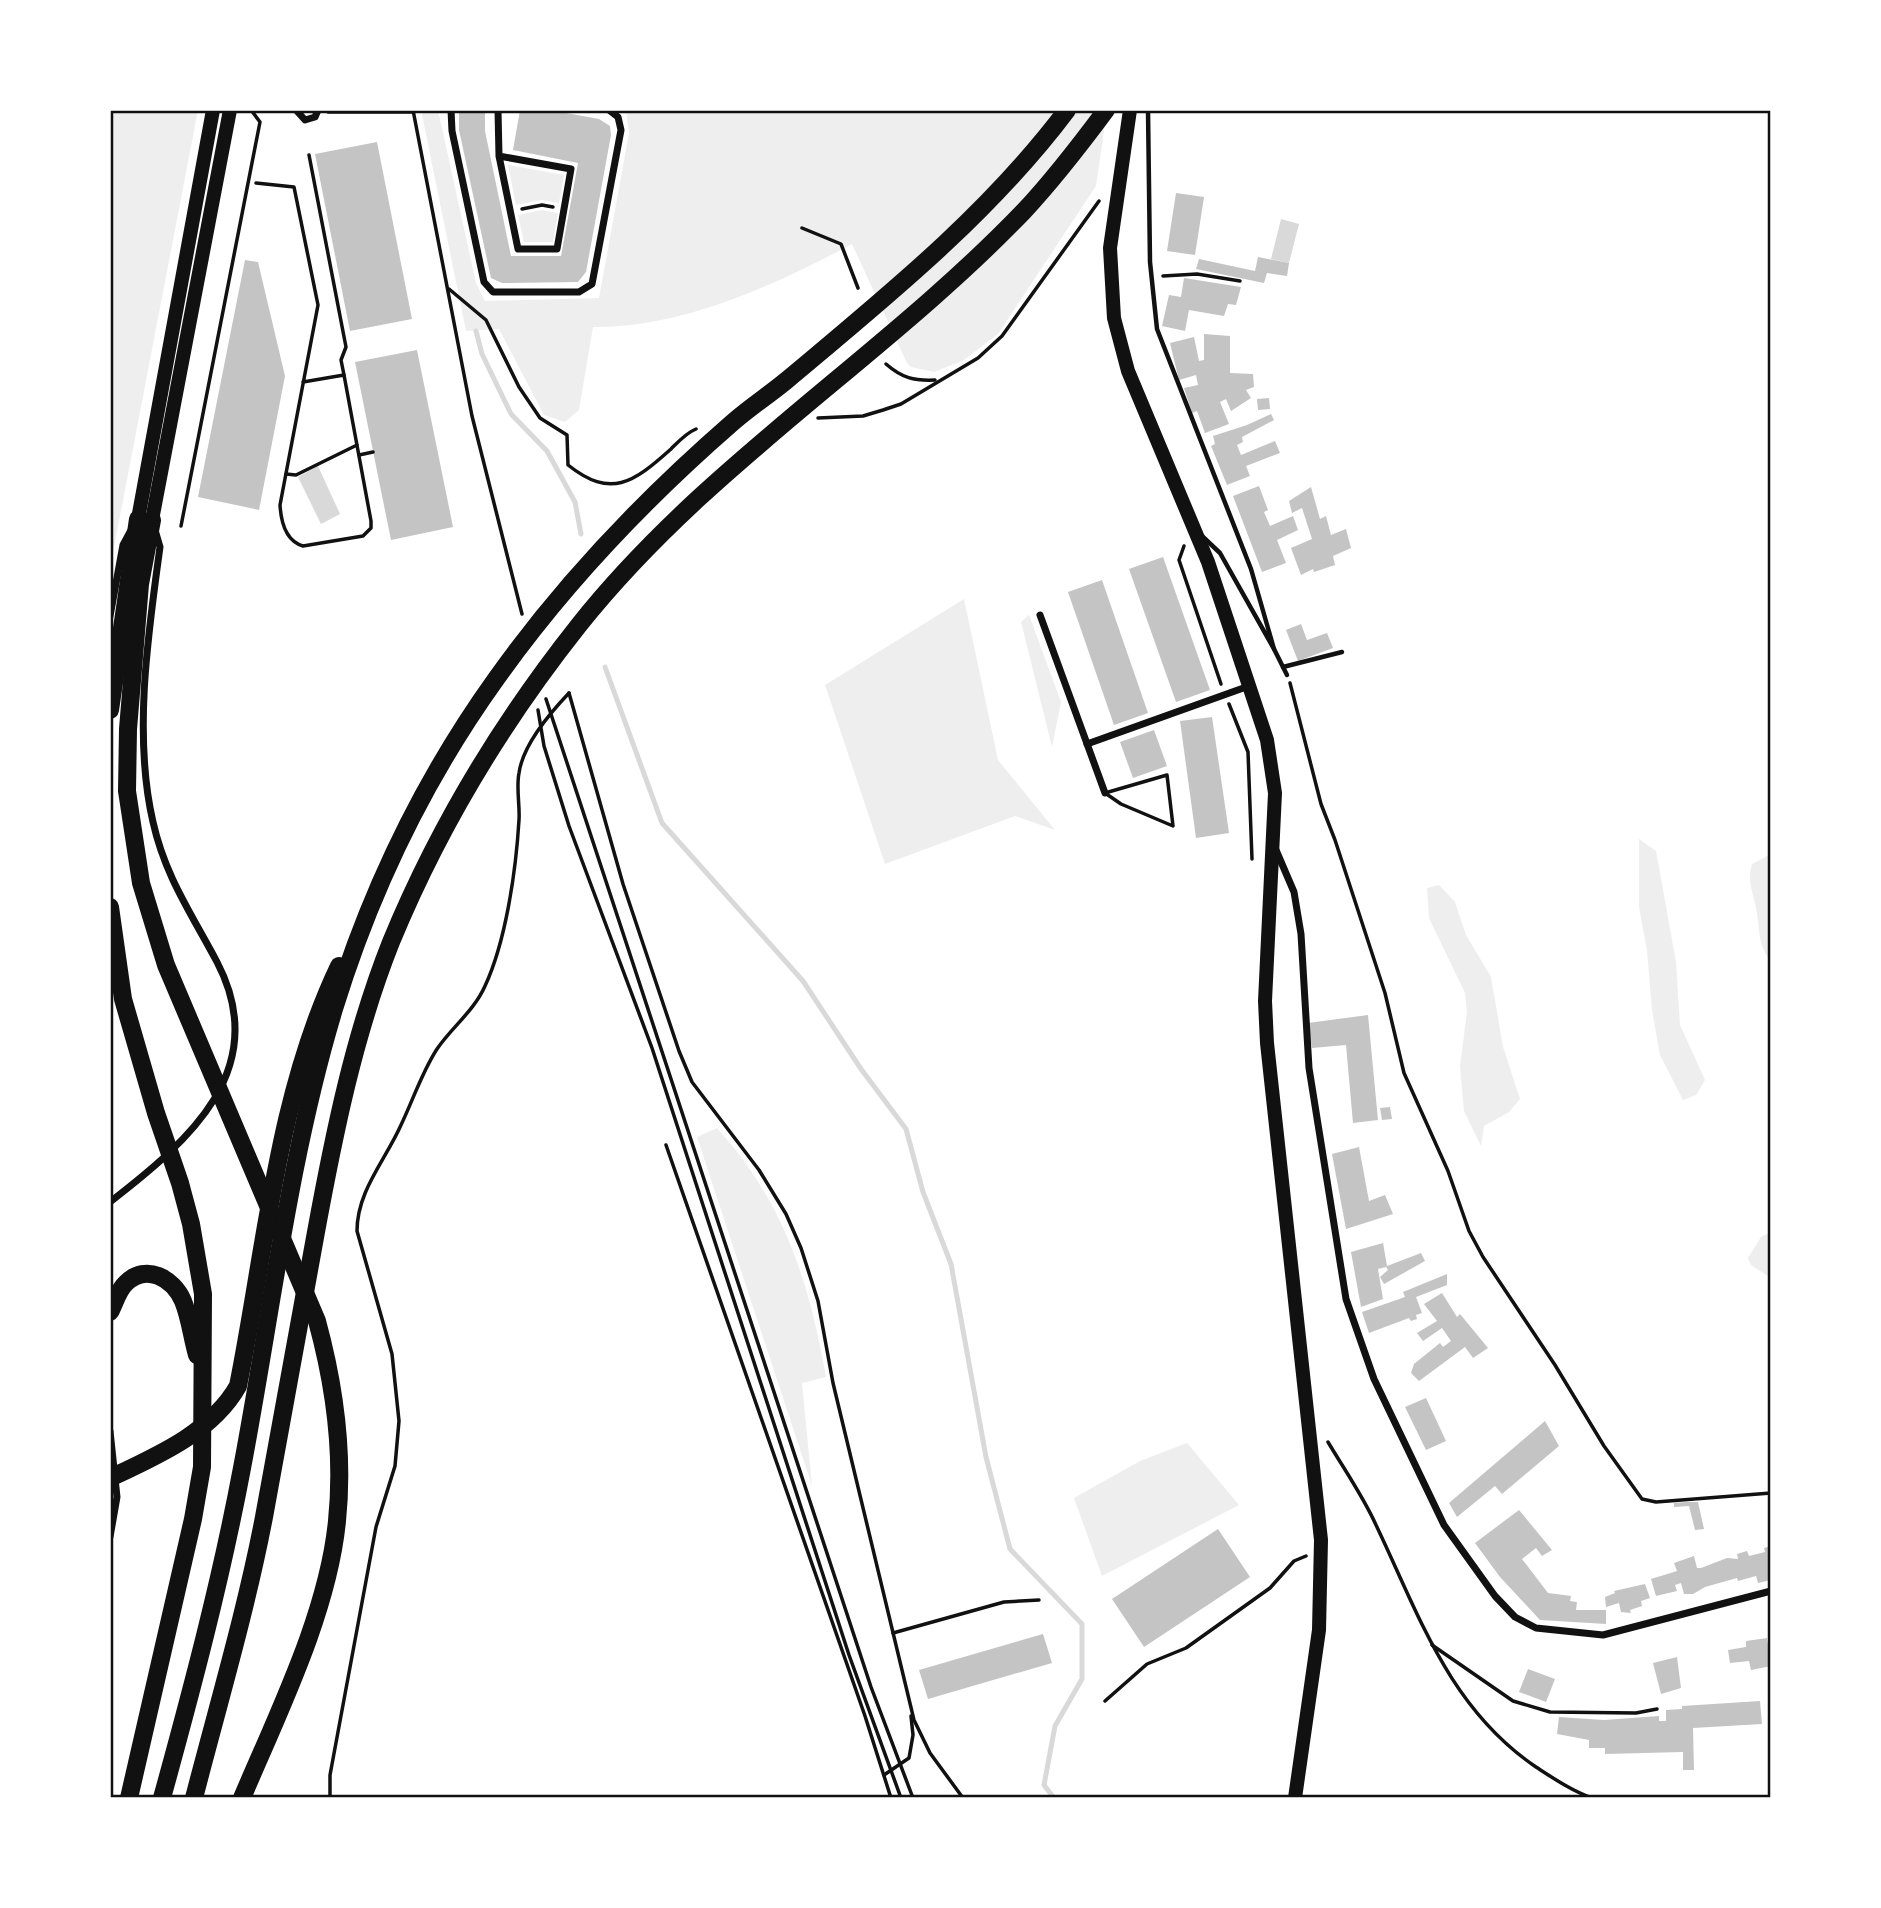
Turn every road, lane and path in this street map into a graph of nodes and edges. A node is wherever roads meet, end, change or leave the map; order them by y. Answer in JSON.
{"nodes":[{"id":1,"x":213,"y":110,"type":"edge"},
{"id":2,"x":230,"y":110,"type":"edge"},
{"id":3,"x":251,"y":110,"type":"edge"},
{"id":4,"x":296,"y":110,"type":"edge"},
{"id":5,"x":451,"y":110,"type":"edge"},
{"id":6,"x":498,"y":110,"type":"edge"},
{"id":7,"x":609,"y":110,"type":"edge"},
{"id":8,"x":1066,"y":110,"type":"edge"},
{"id":9,"x":1106,"y":110,"type":"edge"},
{"id":10,"x":1140,"y":110,"type":"edge"},
{"id":11,"x":1148,"y":110,"type":"edge"},
{"id":12,"x":318,"y":111,"type":"edge"},
{"id":13,"x":414,"y":111,"type":"edge"},
{"id":14,"x":1129,"y":117,"type":"edge"},
{"id":15,"x":309,"y":155,"type":"dead end"},
{"id":16,"x":499,"y":156,"type":"junction"},
{"id":17,"x":256,"y":183,"type":"dead end"},
{"id":18,"x":1102,"y":198,"type":"dead end"},
{"id":19,"x":564,"y":209,"type":"junction"},
{"id":20,"x":510,"y":212,"type":"junction"},
{"id":21,"x":802,"y":229,"type":"dead end"},
{"id":22,"x":331,"y":236,"type":"dead end"},
{"id":23,"x":325,"y":237,"type":"junction"},
{"id":24,"x":1151,"y":278,"type":"junction"},
{"id":25,"x":1240,"y":281,"type":"dead end"},
{"id":26,"x":448,"y":288,"type":"junction"},
{"id":27,"x":858,"y":288,"type":"dead end"},
{"id":28,"x":886,"y":364,"type":"dead end"},
{"id":29,"x":344,"y":375,"type":"junction"},
{"id":30,"x":937,"y":380,"type":"junction"},
{"id":31,"x":303,"y":382,"type":"junction"},
{"id":32,"x":809,"y":418,"type":"dead end"},
{"id":33,"x":704,"y":427,"type":"dead end"},
{"id":34,"x":357,"y":444,"type":"junction"},
{"id":35,"x":373,"y":452,"type":"dead end"},
{"id":36,"x":359,"y":455,"type":"junction"},
{"id":37,"x":286,"y":474,"type":"junction"},
{"id":38,"x":145,"y":520,"type":"junction"},
{"id":39,"x":181,"y":526,"type":"dead end"},
{"id":40,"x":1192,"y":526,"type":"junction"},
{"id":41,"x":1040,"y":615,"type":"dead end"},
{"id":42,"x":523,"y":616,"type":"dead end"},
{"id":43,"x":110,"y":617,"type":"edge"},
{"id":44,"x":1274,"y":649,"type":"junction"},
{"id":45,"x":1342,"y":652,"type":"dead end"},
{"id":46,"x":1283,"y":667,"type":"junction"},
{"id":47,"x":1287,"y":675,"type":"joint"},
{"id":48,"x":1250,"y":686,"type":"junction"},
{"id":49,"x":543,"y":690,"type":"dead end"},
{"id":50,"x":538,"y":705,"type":"dead end"},
{"id":51,"x":110,"y":710,"type":"edge"},
{"id":52,"x":550,"y":713,"type":"junction"},
{"id":53,"x":540,"y":729,"type":"junction"},
{"id":54,"x":1087,"y":744,"type":"junction"},
{"id":55,"x":1105,"y":793,"type":"junction"},
{"id":56,"x":1273,"y":843,"type":"junction"},
{"id":57,"x":110,"y":906,"type":"edge"},
{"id":58,"x":359,"y":931,"type":"junction"},
{"id":59,"x":666,"y":1145,"type":"dead end"},
{"id":60,"x":110,"y":1202,"type":"edge"},
{"id":61,"x":110,"y":1312,"type":"edge"},
{"id":62,"x":203,"y":1379,"type":"junction"},
{"id":63,"x":1310,"y":1413,"type":"junction"},
{"id":64,"x":110,"y":1431,"type":"edge"},
{"id":65,"x":113,"y":1477,"type":"edge"},
{"id":66,"x":1771,"y":1493,"type":"edge"},
{"id":67,"x":110,"y":1537,"type":"edge"},
{"id":68,"x":1321,"y":1550,"type":"junction"},
{"id":69,"x":1771,"y":1591,"type":"edge"},
{"id":70,"x":1040,"y":1600,"type":"dead end"},
{"id":71,"x":893,"y":1633,"type":"junction"},
{"id":72,"x":1430,"y":1643,"type":"junction"},
{"id":73,"x":910,"y":1700,"type":"junction"},
{"id":74,"x":1105,"y":1701,"type":"dead end"},
{"id":75,"x":1657,"y":1709,"type":"dead end"},
{"id":76,"x":901,"y":1766,"type":"junction"},
{"id":77,"x":891,"y":1771,"type":"junction"},
{"id":78,"x":884,"y":1775,"type":"junction"},
{"id":79,"x":129,"y":1798,"type":"edge"},
{"id":80,"x":162,"y":1798,"type":"edge"},
{"id":81,"x":194,"y":1798,"type":"edge"},
{"id":82,"x":242,"y":1798,"type":"edge"},
{"id":83,"x":330,"y":1798,"type":"edge"},
{"id":84,"x":891,"y":1798,"type":"edge"},
{"id":85,"x":901,"y":1798,"type":"edge"},
{"id":86,"x":913,"y":1798,"type":"edge"},
{"id":87,"x":963,"y":1798,"type":"edge"},
{"id":88,"x":1295,"y":1798,"type":"edge"},
{"id":89,"x":1592,"y":1798,"type":"edge"}],
"edges":[{"from":1,"to":38,"type":"main road"},
{"from":2,"to":38,"type":"main road"},
{"from":3,"to":39,"type":"path"},
{"from":4,"to":12,"type":"street"},
{"from":5,"to":7,"type":"street"},
{"from":6,"to":16,"type":"street"},
{"from":8,"to":58,"type":"highway"},
{"from":9,"to":81,"type":"highway"},
{"from":10,"to":14,"type":"street"},
{"from":11,"to":24,"type":"lane"},
{"from":12,"to":13,"type":"path"},
{"from":13,"to":26,"type":"path"},
{"from":14,"to":40,"type":"main road"},
{"from":15,"to":23,"type":"path"},
{"from":16,"to":19,"type":"street"},
{"from":16,"to":20,"type":"street"},
{"from":17,"to":31,"type":"path"},
{"from":18,"to":30,"type":"path"},
{"from":19,"to":20,"type":"path"},
{"from":19,"to":20,"type":"street"},
{"from":21,"to":27,"type":"path"},
{"from":22,"to":23,"type":"path"},
{"from":23,"to":29,"type":"path"},
{"from":24,"to":25,"type":"path"},
{"from":24,"to":44,"type":"lane"},
{"from":26,"to":33,"type":"path"},
{"from":26,"to":42,"type":"path"},
{"from":28,"to":30,"type":"path"},
{"from":29,"to":31,"type":"path"},
{"from":29,"to":34,"type":"path"},
{"from":30,"to":32,"type":"path"},
{"from":31,"to":37,"type":"path"},
{"from":34,"to":36,"type":"path"},
{"from":34,"to":37,"type":"path"},
{"from":35,"to":36,"type":"path"},
{"from":36,"to":37,"type":"path"},
{"from":38,"to":43,"type":"street"},
{"from":38,"to":51,"type":"highway"},
{"from":38,"to":60,"type":"street"},
{"from":38,"to":82,"type":"highway"},
{"from":40,"to":44,"type":"lane"},
{"from":40,"to":48,"type":"main road"},
{"from":41,"to":54,"type":"street"},
{"from":44,"to":46,"type":"lane"},
{"from":45,"to":46,"type":"lane"},
{"from":46,"to":47,"type":"lane"},
{"from":47,"to":66,"type":"path"},
{"from":48,"to":54,"type":"street"},
{"from":48,"to":56,"type":"main road"},
{"from":49,"to":52,"type":"path"},
{"from":50,"to":53,"type":"path"},
{"from":52,"to":53,"type":"path"},
{"from":52,"to":71,"type":"path"},
{"from":52,"to":76,"type":"path"},
{"from":53,"to":77,"type":"path"},
{"from":53,"to":83,"type":"path"},
{"from":54,"to":55,"type":"street"},
{"from":55,"to":55,"type":"path"},
{"from":56,"to":63,"type":"main road"},
{"from":56,"to":69,"type":"street"},
{"from":57,"to":62,"type":"highway"},
{"from":58,"to":65,"type":"highway"},
{"from":58,"to":80,"type":"highway"},
{"from":59,"to":78,"type":"path"},
{"from":61,"to":62,"type":"highway"},
{"from":62,"to":79,"type":"highway"},
{"from":63,"to":68,"type":"main road"},
{"from":63,"to":72,"type":"path"},
{"from":64,"to":65,"type":"street"},
{"from":65,"to":67,"type":"street"},
{"from":68,"to":74,"type":"path"},
{"from":68,"to":88,"type":"main road"},
{"from":70,"to":71,"type":"path"},
{"from":71,"to":73,"type":"path"},
{"from":72,"to":75,"type":"path"},
{"from":72,"to":89,"type":"path"},
{"from":73,"to":76,"type":"path"},
{"from":73,"to":87,"type":"path"},
{"from":76,"to":77,"type":"path"},
{"from":76,"to":86,"type":"path"},
{"from":77,"to":78,"type":"path"},
{"from":77,"to":85,"type":"path"},
{"from":78,"to":84,"type":"path"}]}
